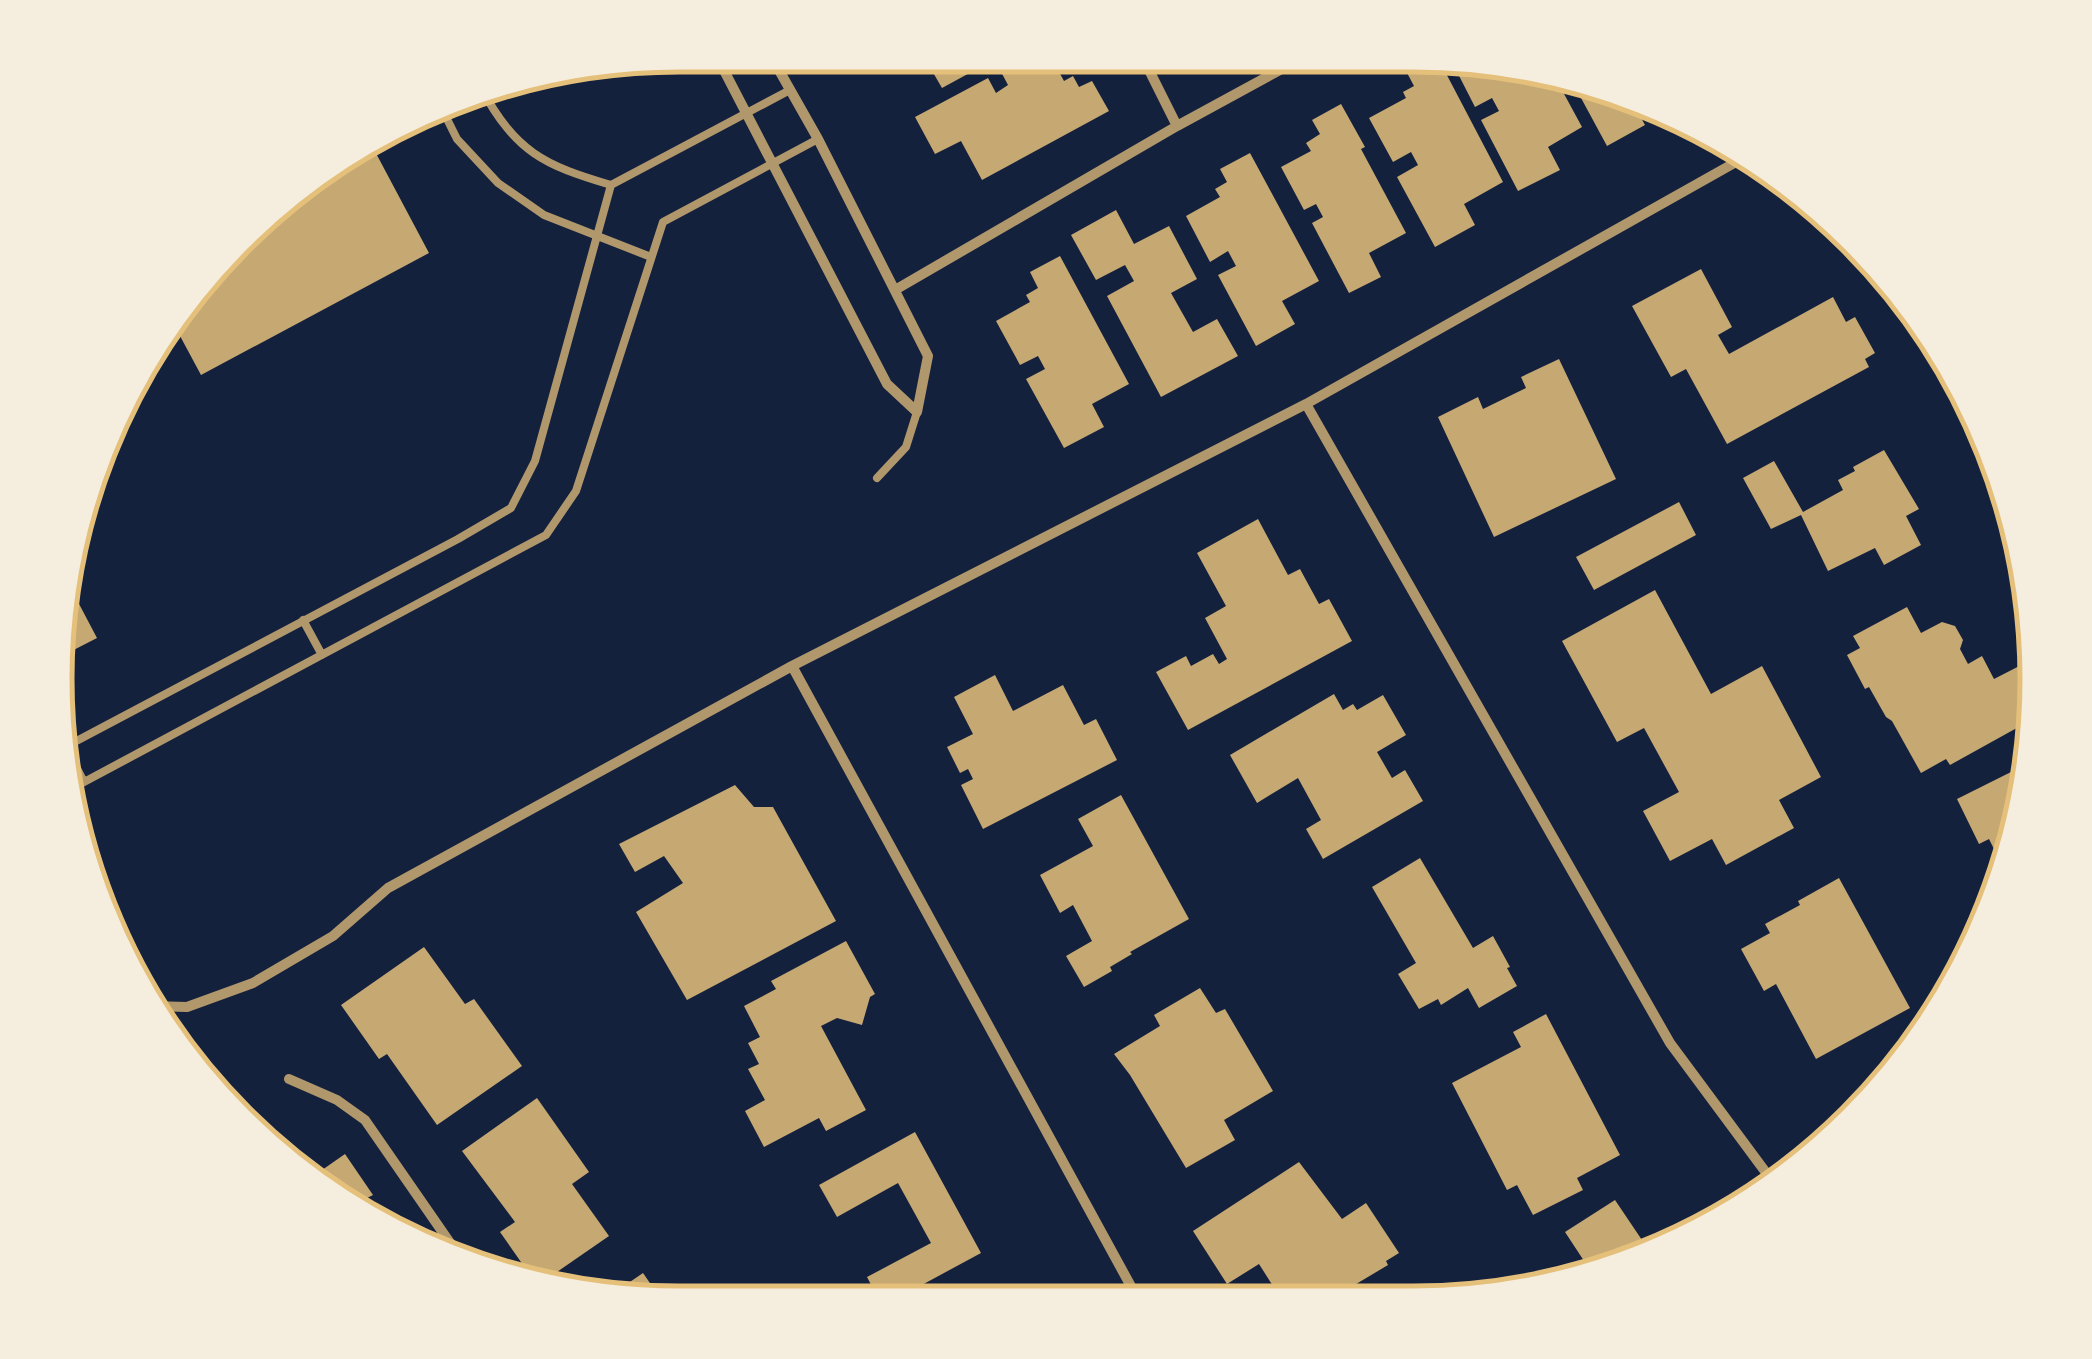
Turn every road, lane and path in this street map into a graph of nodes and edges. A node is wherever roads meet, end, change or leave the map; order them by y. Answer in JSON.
{"nodes":[{"id":1,"x":725,"y":72,"type":"edge"},
{"id":2,"x":780,"y":72,"type":"edge"},
{"id":3,"x":1150,"y":72,"type":"edge"},
{"id":4,"x":1276,"y":72,"type":"edge"},
{"id":5,"x":790,"y":90,"type":"junction"},
{"id":6,"x":489,"y":103,"type":"edge"},
{"id":7,"x":747,"y":114,"type":"junction"},
{"id":8,"x":447,"y":119,"type":"edge"},
{"id":9,"x":1177,"y":126,"type":"junction"},
{"id":10,"x":818,"y":139,"type":"junction"},
{"id":11,"x":773,"y":164,"type":"junction"},
{"id":12,"x":1732,"y":164,"type":"edge"},
{"id":13,"x":611,"y":185,"type":"junction"},
{"id":14,"x":596,"y":236,"type":"junction"},
{"id":15,"x":651,"y":258,"type":"junction"},
{"id":16,"x":895,"y":290,"type":"junction"},
{"id":17,"x":1306,"y":404,"type":"junction"},
{"id":18,"x":917,"y":412,"type":"junction"},
{"id":19,"x":876,"y":478,"type":"dead end"},
{"id":20,"x":304,"y":620,"type":"junction"},
{"id":21,"x":322,"y":655,"type":"junction"},
{"id":22,"x":792,"y":666,"type":"junction"},
{"id":23,"x":76,"y":743,"type":"edge"},
{"id":24,"x":80,"y":775,"type":"edge"},
{"id":25,"x":84,"y":782,"type":"joint"},
{"id":26,"x":169,"y":1007,"type":"edge"},
{"id":27,"x":289,"y":1079,"type":"dead end"},
{"id":28,"x":1766,"y":1173,"type":"edge"},
{"id":29,"x":449,"y":1241,"type":"edge"},
{"id":30,"x":1131,"y":1286,"type":"edge"}],
"edges":[{"from":1,"to":7,"type":"street"},
{"from":2,"to":5,"type":"street"},
{"from":3,"to":9,"type":"street"},
{"from":4,"to":9,"type":"street"},
{"from":5,"to":7,"type":"lane"},
{"from":5,"to":10,"type":"street"},
{"from":6,"to":13,"type":"lane"},
{"from":7,"to":11,"type":"street"},
{"from":7,"to":13,"type":"lane"},
{"from":8,"to":14,"type":"lane"},
{"from":9,"to":16,"type":"street"},
{"from":10,"to":11,"type":"lane"},
{"from":10,"to":16,"type":"street"},
{"from":11,"to":15,"type":"lane"},
{"from":11,"to":18,"type":"street"},
{"from":12,"to":17,"type":"street"},
{"from":13,"to":14,"type":"lane"},
{"from":14,"to":15,"type":"lane"},
{"from":14,"to":20,"type":"lane"},
{"from":15,"to":21,"type":"lane"},
{"from":16,"to":18,"type":"street"},
{"from":17,"to":22,"type":"street"},
{"from":17,"to":28,"type":"street"},
{"from":18,"to":19,"type":"lane"},
{"from":20,"to":21,"type":"lane"},
{"from":20,"to":23,"type":"lane"},
{"from":21,"to":25,"type":"lane"},
{"from":22,"to":26,"type":"street"},
{"from":22,"to":30,"type":"street"},
{"from":24,"to":25,"type":"lane"},
{"from":27,"to":29,"type":"street"}]}
